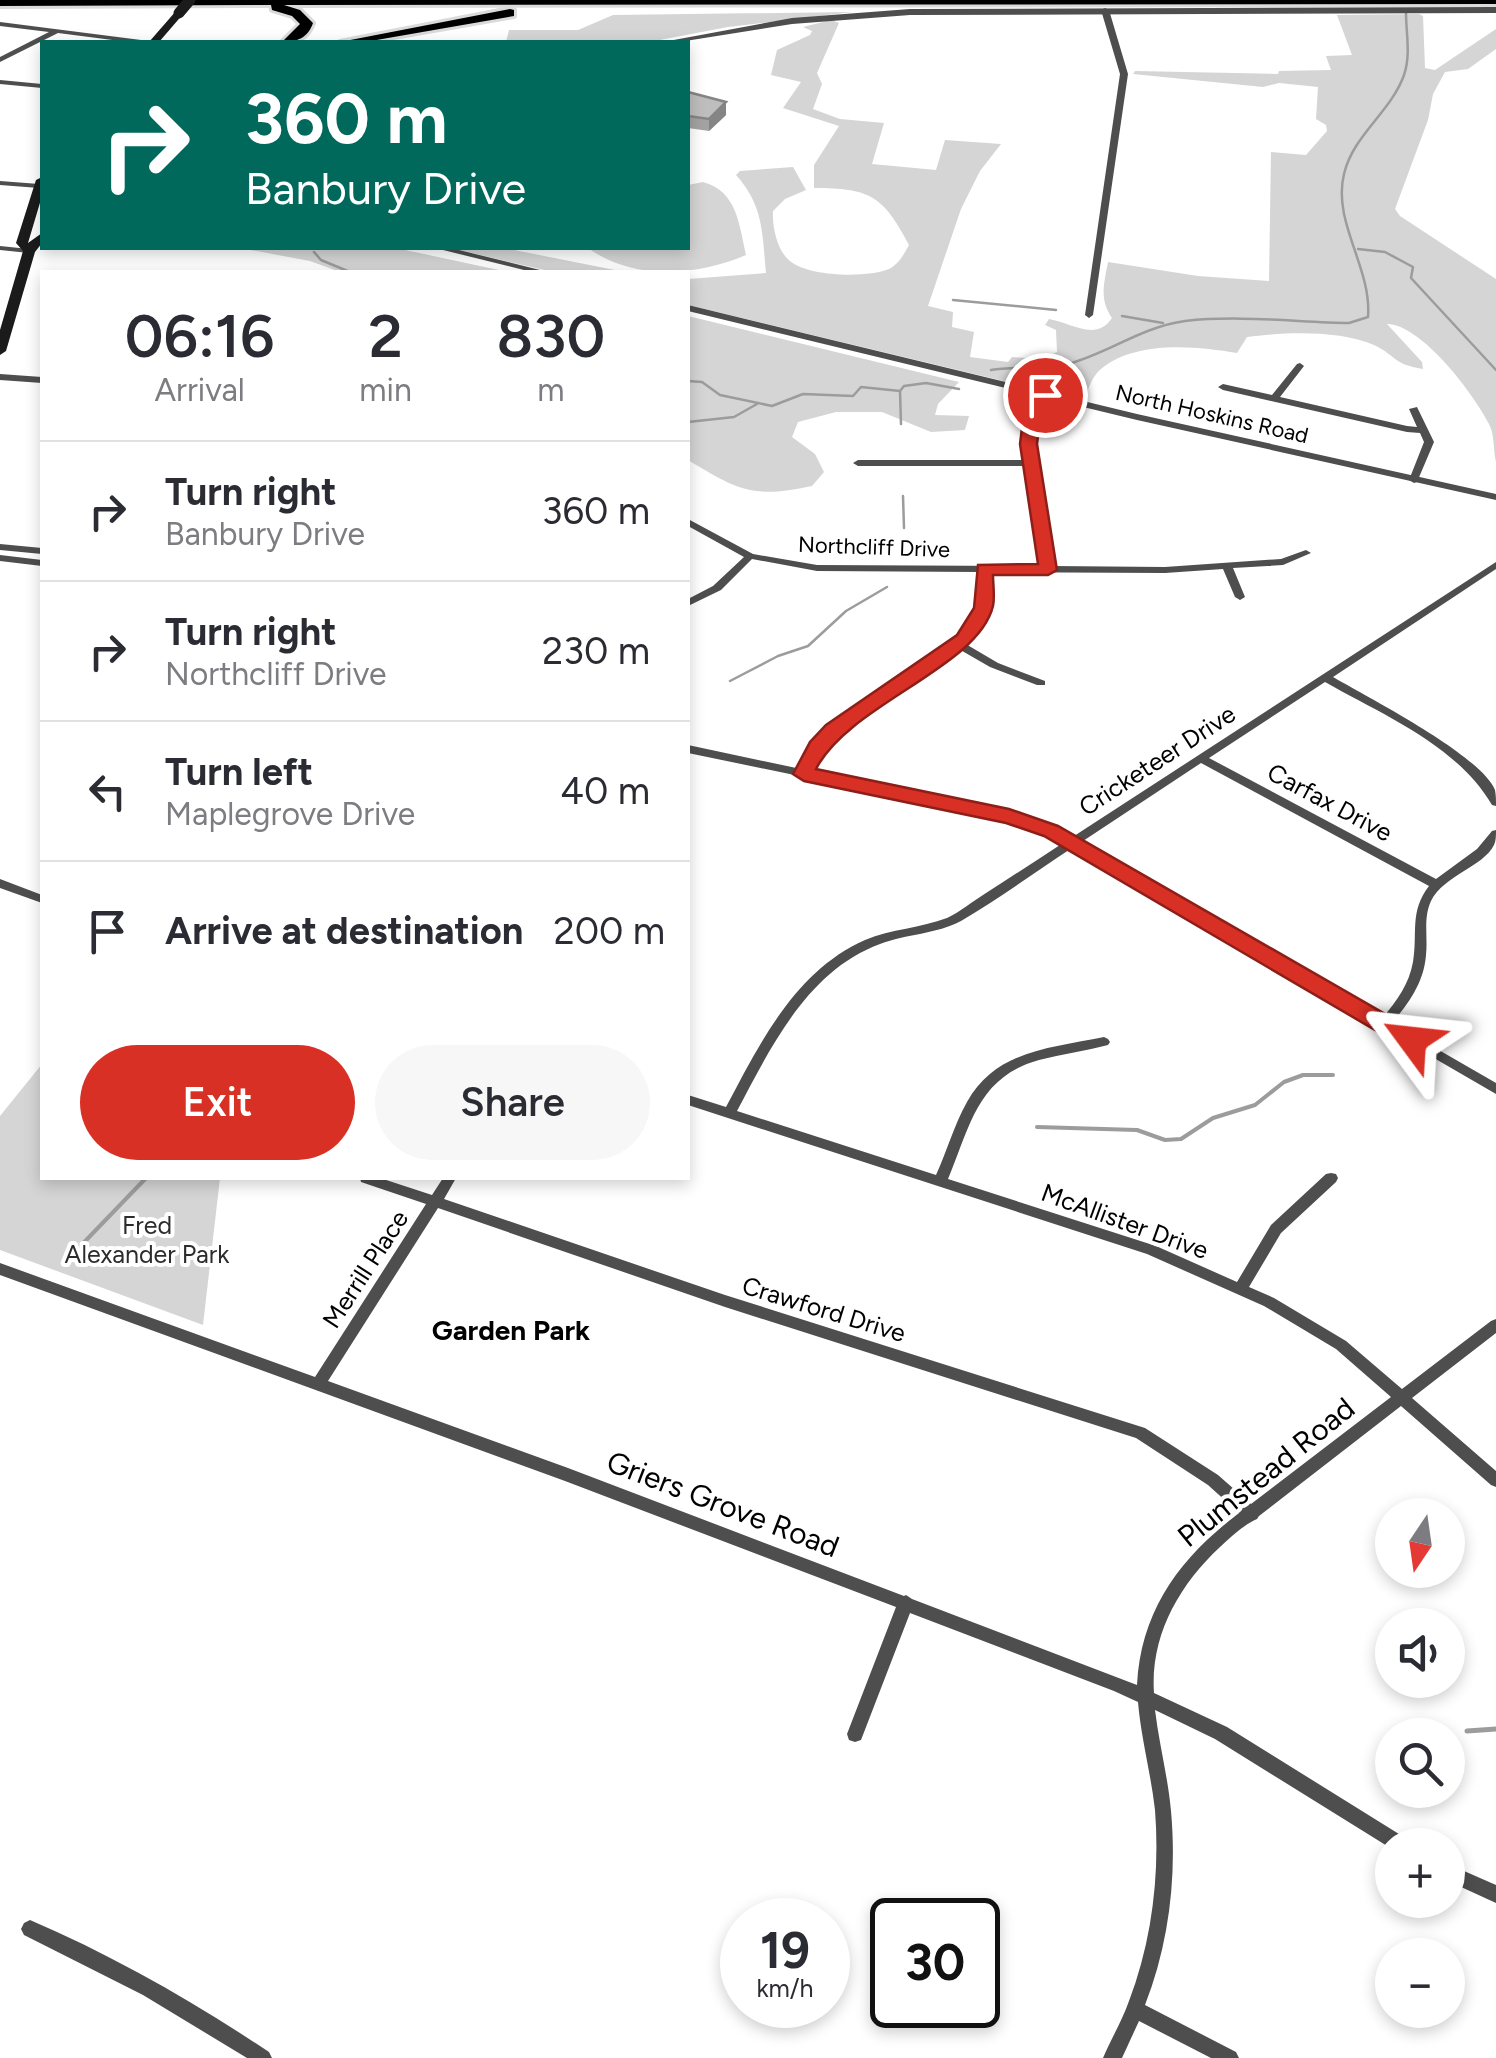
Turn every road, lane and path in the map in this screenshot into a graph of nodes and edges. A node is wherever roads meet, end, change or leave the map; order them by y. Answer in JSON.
{"nodes":[{"id":1,"x":190,"y":0,"type":"edge"},
{"id":2,"x":204,"y":0,"type":"edge"},
{"id":3,"x":1496,"y":0,"type":"edge"},
{"id":4,"x":646,"y":1,"type":"edge"},
{"id":5,"x":0,"y":2,"type":"edge"},
{"id":6,"x":233,"y":2,"type":"edge"},
{"id":7,"x":1105,"y":10,"type":"junction"},
{"id":8,"x":1496,"y":10,"type":"edge"},
{"id":9,"x":0,"y":24,"type":"edge"},
{"id":10,"x":57,"y":31,"type":"junction"},
{"id":11,"x":105,"y":38,"type":"junction"},
{"id":12,"x":110,"y":40,"type":"edge"},
{"id":13,"x":123,"y":40,"type":"edge"},
{"id":14,"x":156,"y":40,"type":"edge"},
{"id":15,"x":171,"y":40,"type":"edge"},
{"id":16,"x":291,"y":40,"type":"edge"},
{"id":17,"x":357,"y":40,"type":"edge"},
{"id":18,"x":679,"y":40,"type":"edge"},
{"id":19,"x":0,"y":60,"type":"edge"},
{"id":20,"x":0,"y":82,"type":"edge"},
{"id":21,"x":40,"y":86,"type":"edge"},
{"id":22,"x":0,"y":183,"type":"edge"},
{"id":23,"x":40,"y":184,"type":"edge"},
{"id":24,"x":40,"y":187,"type":"edge"},
{"id":25,"x":40,"y":238,"type":"edge"},
{"id":26,"x":0,"y":248,"type":"edge"},
{"id":27,"x":449,"y":250,"type":"edge"},
{"id":28,"x":29,"y":251,"type":"junction"},
{"id":29,"x":534,"y":270,"type":"edge"},
{"id":30,"x":690,"y":308,"type":"edge"},
{"id":31,"x":1089,"y":315,"type":"dead end"},
{"id":32,"x":0,"y":351,"type":"edge"},
{"id":33,"x":1300,"y":366,"type":"dead end"},
{"id":34,"x":0,"y":377,"type":"edge"},
{"id":35,"x":40,"y":380,"type":"edge"},
{"id":36,"x":1223,"y":387,"type":"dead end"},
{"id":37,"x":1045,"y":395,"type":"junction"},
{"id":38,"x":1274,"y":399,"type":"junction"},
{"id":39,"x":1414,"y":408,"type":"dead end"},
{"id":40,"x":1424,"y":430,"type":"junction"},
{"id":41,"x":858,"y":463,"type":"dead end"},
{"id":42,"x":1032,"y":464,"type":"junction"},
{"id":43,"x":1414,"y":480,"type":"junction"},
{"id":44,"x":1496,"y":497,"type":"edge"},
{"id":45,"x":690,"y":523,"type":"edge"},
{"id":46,"x":0,"y":547,"type":"edge"},
{"id":47,"x":29,"y":549,"type":"junction"},
{"id":48,"x":40,"y":551,"type":"edge"},
{"id":49,"x":1306,"y":553,"type":"dead end"},
{"id":50,"x":750,"y":556,"type":"junction"},
{"id":51,"x":0,"y":558,"type":"edge"},
{"id":52,"x":22,"y":560,"type":"junction"},
{"id":53,"x":40,"y":563,"type":"edge"},
{"id":54,"x":1496,"y":565,"type":"edge"},
{"id":55,"x":1228,"y":566,"type":"junction"},
{"id":56,"x":984,"y":569,"type":"junction"},
{"id":57,"x":1048,"y":570,"type":"junction"},
{"id":58,"x":1484,"y":573,"type":"junction"},
{"id":59,"x":1496,"y":580,"type":"edge"},
{"id":60,"x":1240,"y":596,"type":"dead end"},
{"id":61,"x":690,"y":603,"type":"edge"},
{"id":62,"x":958,"y":644,"type":"junction"},
{"id":63,"x":1325,"y":677,"type":"junction"},
{"id":64,"x":1041,"y":683,"type":"dead end"},
{"id":65,"x":690,"y":749,"type":"edge"},
{"id":66,"x":1201,"y":758,"type":"junction"},
{"id":67,"x":804,"y":774,"type":"junction"},
{"id":68,"x":1496,"y":802,"type":"edge"},
{"id":69,"x":1496,"y":834,"type":"edge"},
{"id":70,"x":1072,"y":843,"type":"junction"},
{"id":71,"x":0,"y":882,"type":"edge"},
{"id":72,"x":1437,"y":885,"type":"junction"},
{"id":73,"x":40,"y":898,"type":"edge"},
{"id":74,"x":1384,"y":1024,"type":"junction"},
{"id":75,"x":1104,"y":1042,"type":"dead end"},
{"id":76,"x":1496,"y":1089,"type":"edge"},
{"id":77,"x":690,"y":1101,"type":"edge"},
{"id":78,"x":729,"y":1113,"type":"junction"},
{"id":79,"x":1331,"y":1178,"type":"dead end"},
{"id":80,"x":372,"y":1180,"type":"edge"},
{"id":81,"x":449,"y":1180,"type":"edge"},
{"id":82,"x":941,"y":1180,"type":"junction"},
{"id":83,"x":434,"y":1202,"type":"junction"},
{"id":84,"x":0,"y":1269,"type":"edge"},
{"id":85,"x":1240,"y":1289,"type":"junction"},
{"id":86,"x":1496,"y":1324,"type":"edge"},
{"id":87,"x":318,"y":1384,"type":"junction"},
{"id":88,"x":1403,"y":1396,"type":"junction"},
{"id":89,"x":1496,"y":1480,"type":"edge"},
{"id":90,"x":1252,"y":1514,"type":"junction"},
{"id":91,"x":906,"y":1602,"type":"junction"},
{"id":92,"x":1146,"y":1698,"type":"junction"},
{"id":93,"x":855,"y":1734,"type":"dead end"},
{"id":94,"x":1375,"y":1829,"type":"edge"},
{"id":95,"x":1465,"y":1880,"type":"edge"},
{"id":96,"x":1496,"y":1894,"type":"edge"},
{"id":97,"x":30,"y":1928,"type":"dead end"},
{"id":98,"x":1136,"y":2010,"type":"junction"},
{"id":99,"x":263,"y":2058,"type":"edge"},
{"id":100,"x":1112,"y":2058,"type":"edge"},
{"id":101,"x":1230,"y":2058,"type":"edge"}],
"edges":[{"from":1,"to":14,"type":"main road","bridge":true},
{"from":2,"to":15,"type":"main road"},
{"from":3,"to":4,"type":"highway"},
{"from":4,"to":6,"type":"highway"},
{"from":4,"to":17,"type":"highway"},
{"from":5,"to":6,"type":"highway"},
{"from":6,"to":16,"type":"highway"},
{"from":7,"to":8,"type":"street"},
{"from":7,"to":18,"type":"street"},
{"from":7,"to":31,"type":"street"},
{"from":9,"to":10,"type":"street"},
{"from":10,"to":11,"type":"street"},
{"from":10,"to":19,"type":"street"},
{"from":11,"to":12,"type":"street"},
{"from":11,"to":13,"type":"street"},
{"from":20,"to":21,"type":"street"},
{"from":22,"to":23,"type":"street"},
{"from":24,"to":28,"type":"main road"},
{"from":25,"to":28,"type":"main road"},
{"from":26,"to":28,"type":"street"},
{"from":27,"to":29,"type":"street"},
{"from":28,"to":32,"type":"main road"},
{"from":30,"to":37,"type":"street","name":"North Hoskins Road"},
{"from":33,"to":38,"type":"street"},
{"from":34,"to":35,"type":"street"},
{"from":36,"to":38,"type":"street"},
{"from":37,"to":42,"type":"street"},
{"from":37,"to":43,"type":"street","name":"North Hoskins Road"},
{"from":38,"to":40,"type":"street"},
{"from":39,"to":40,"type":"street"},
{"from":40,"to":43,"type":"street"},
{"from":41,"to":42,"type":"street"},
{"from":42,"to":57,"type":"street"},
{"from":43,"to":44,"type":"street","name":"North Hoskins Road"},
{"from":45,"to":50,"type":"street","name":"Northcliff Drive"},
{"from":46,"to":47,"type":"street"},
{"from":47,"to":48,"type":"street"},
{"from":47,"to":52,"type":"street"},
{"from":49,"to":55,"type":"street","name":"Northcliff Drive"},
{"from":50,"to":56,"type":"street","name":"Northcliff Drive"},
{"from":50,"to":61,"type":"street"},
{"from":51,"to":52,"type":"street"},
{"from":52,"to":53,"type":"street"},
{"from":54,"to":58,"type":"street","name":"Cricketeer Drive"},
{"from":55,"to":57,"type":"street","name":"Northcliff Drive"},
{"from":55,"to":60,"type":"street"},
{"from":56,"to":57,"type":"street","name":"Northcliff Drive"},
{"from":56,"to":62,"type":"street"},
{"from":58,"to":59,"type":"street"},
{"from":58,"to":63,"type":"street","name":"Cricketeer Drive"},
{"from":62,"to":64,"type":"street"},
{"from":62,"to":67,"type":"street"},
{"from":63,"to":66,"type":"street","name":"Cricketeer Drive"},
{"from":63,"to":68,"type":"street"},
{"from":65,"to":67,"type":"street"},
{"from":66,"to":70,"type":"street","name":"Cricketeer Drive"},
{"from":66,"to":72,"type":"street","name":"Carfax Drive"},
{"from":67,"to":70,"type":"street"},
{"from":69,"to":72,"type":"street"},
{"from":70,"to":74,"type":"street"},
{"from":70,"to":78,"type":"street","name":"Cricketeer Drive"},
{"from":71,"to":73,"type":"street"},
{"from":72,"to":74,"type":"street"},
{"from":74,"to":76,"type":"street"},
{"from":75,"to":82,"type":"street"},
{"from":77,"to":78,"type":"street","name":"McAllister Drive"},
{"from":78,"to":82,"type":"street","name":"McAllister Drive"},
{"from":79,"to":85,"type":"street"},
{"from":80,"to":83,"type":"street","name":"Crawford Drive"},
{"from":81,"to":83,"type":"street","name":"Merrill Place"},
{"from":82,"to":85,"type":"street","name":"McAllister Drive"},
{"from":83,"to":87,"type":"street","name":"Merrill Place"},
{"from":83,"to":90,"type":"street","name":"Crawford Drive"},
{"from":84,"to":87,"type":"street","name":"Griers Grove Road"},
{"from":85,"to":88,"type":"street","name":"McAllister Drive"},
{"from":86,"to":88,"type":"street","name":"Plumstead Road"},
{"from":87,"to":91,"type":"street","name":"Griers Grove Road"},
{"from":88,"to":89,"type":"street","name":"McAllister Drive"},
{"from":88,"to":90,"type":"street","name":"Plumstead Road"},
{"from":90,"to":92,"type":"street","name":"Plumstead Road"},
{"from":91,"to":92,"type":"street","name":"Griers Grove Road"},
{"from":91,"to":93,"type":"street"},
{"from":92,"to":94,"type":"street","name":"Griers Grove Road"},
{"from":92,"to":98,"type":"street","name":"Plumstead Road"},
{"from":95,"to":96,"type":"street"},
{"from":97,"to":99,"type":"street"},
{"from":98,"to":100,"type":"street","name":"Plumstead Road"},
{"from":98,"to":101,"type":"street"}]}
